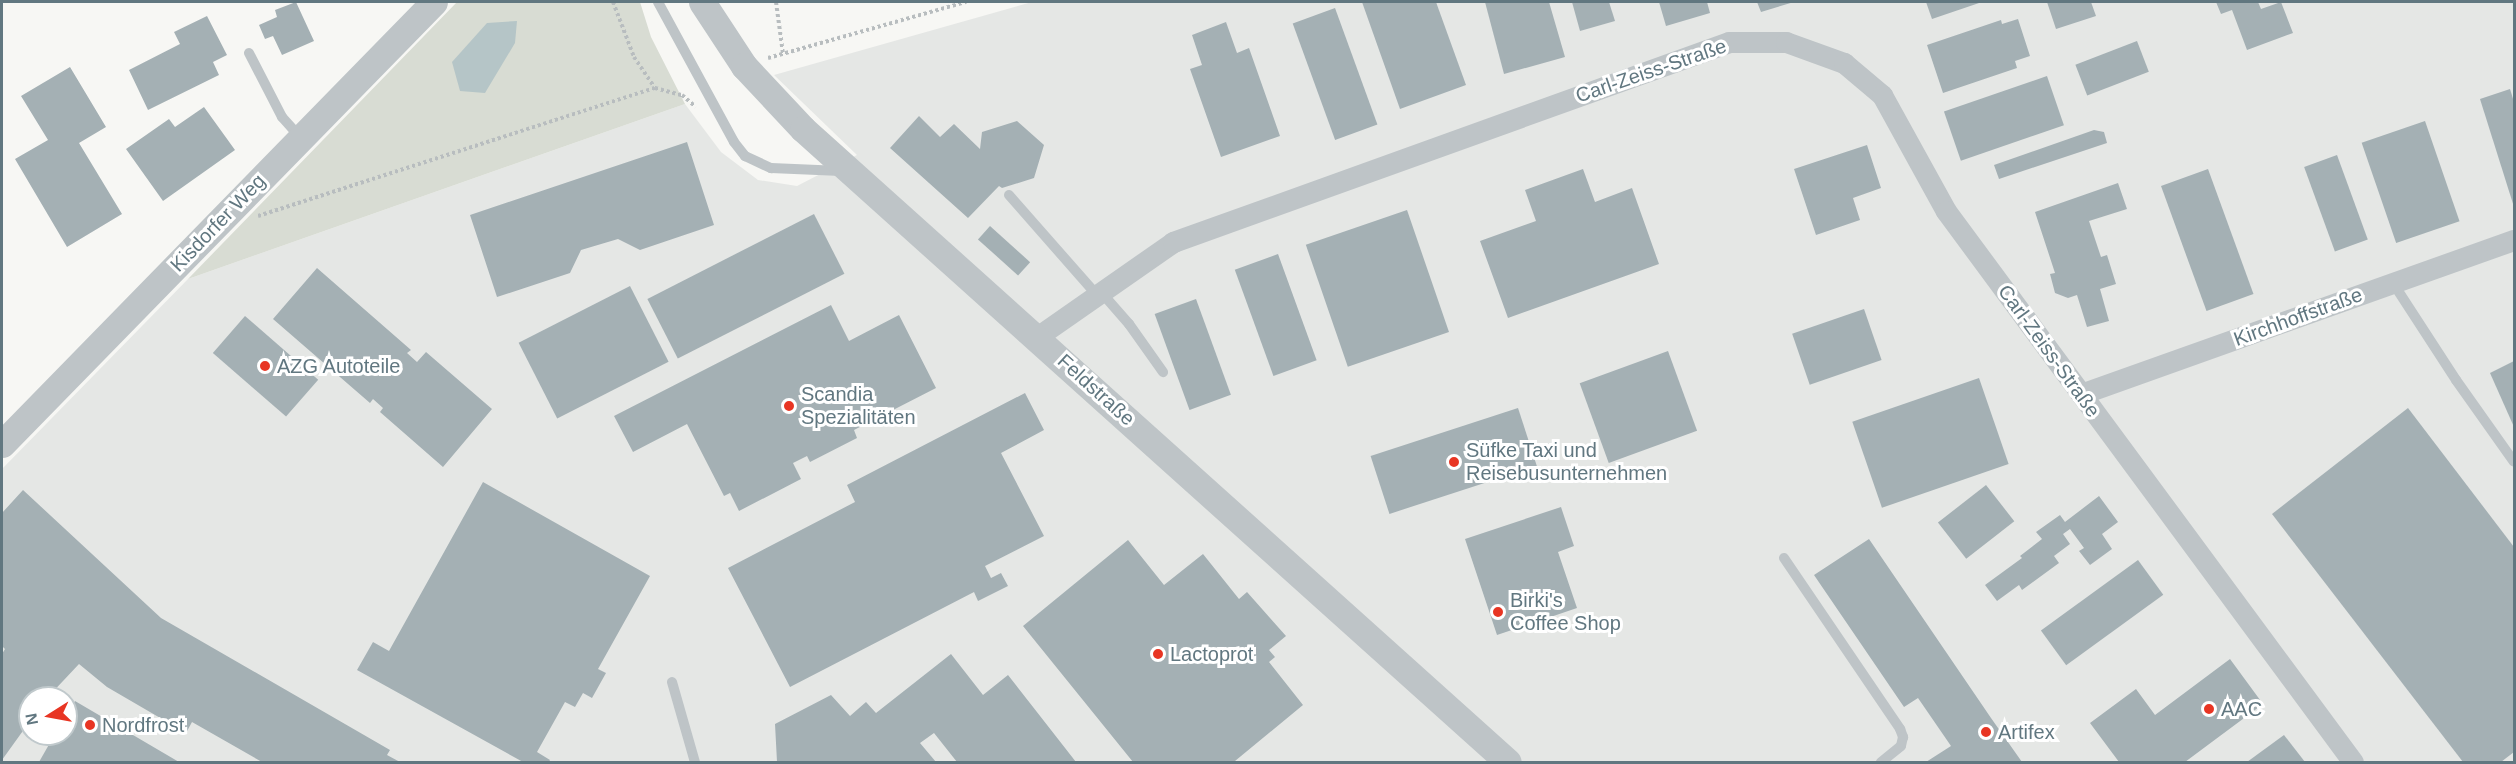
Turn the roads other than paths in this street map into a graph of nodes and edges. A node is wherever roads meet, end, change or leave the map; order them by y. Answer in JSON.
{"nodes":[{"id":1,"x":434,"y":2,"type":"edge"},
{"id":2,"x":658,"y":2,"type":"edge"},
{"id":3,"x":702,"y":2,"type":"edge"},
{"id":4,"x":249,"y":52,"type":"dead end"},
{"id":5,"x":301,"y":139,"type":"junction"},
{"id":6,"x":851,"y":171,"type":"junction"},
{"id":7,"x":1009,"y":195,"type":"dead end"},
{"id":8,"x":2514,"y":240,"type":"edge"},
{"id":9,"x":2393,"y":283,"type":"junction"},
{"id":10,"x":1099,"y":294,"type":"junction"},
{"id":11,"x":1038,"y":337,"type":"junction"},
{"id":12,"x":1163,"y":372,"type":"dead end"},
{"id":13,"x":2081,"y":394,"type":"junction"},
{"id":14,"x":2,"y":444,"type":"edge"},
{"id":15,"x":2514,"y":462,"type":"edge"},
{"id":16,"x":1784,"y":558,"type":"dead end"},
{"id":17,"x":672,"y":682,"type":"dead end"},
{"id":18,"x":695,"y":762,"type":"edge"},
{"id":19,"x":1508,"y":762,"type":"edge"},
{"id":20,"x":1881,"y":762,"type":"edge"},
{"id":21,"x":2353,"y":762,"type":"edge"}],
"edges":[{"from":1,"to":5,"type":"street","name":"Kisdorfer Weg"},
{"from":2,"to":6,"type":"lane"},
{"from":3,"to":6,"type":"street","name":"Feldstraße"},
{"from":4,"to":5,"type":"lane"},
{"from":5,"to":14,"type":"street","name":"Kisdorfer Weg"},
{"from":6,"to":11,"type":"street","name":"Feldstraße"},
{"from":7,"to":10,"type":"lane"},
{"from":8,"to":9,"type":"street","name":"Kirchhoffstraße"},
{"from":9,"to":13,"type":"street","name":"Kirchhoffstraße"},
{"from":9,"to":15,"type":"lane"},
{"from":10,"to":11,"type":"street","name":"Carl-Zeiss-Straße"},
{"from":10,"to":12,"type":"lane"},
{"from":10,"to":13,"type":"street","name":"Carl-Zeiss-Straße"},
{"from":11,"to":19,"type":"street","name":"Feldstraße"},
{"from":13,"to":21,"type":"street","name":"Carl-Zeiss-Straße"},
{"from":16,"to":20,"type":"lane"},
{"from":17,"to":18,"type":"lane"}]}
